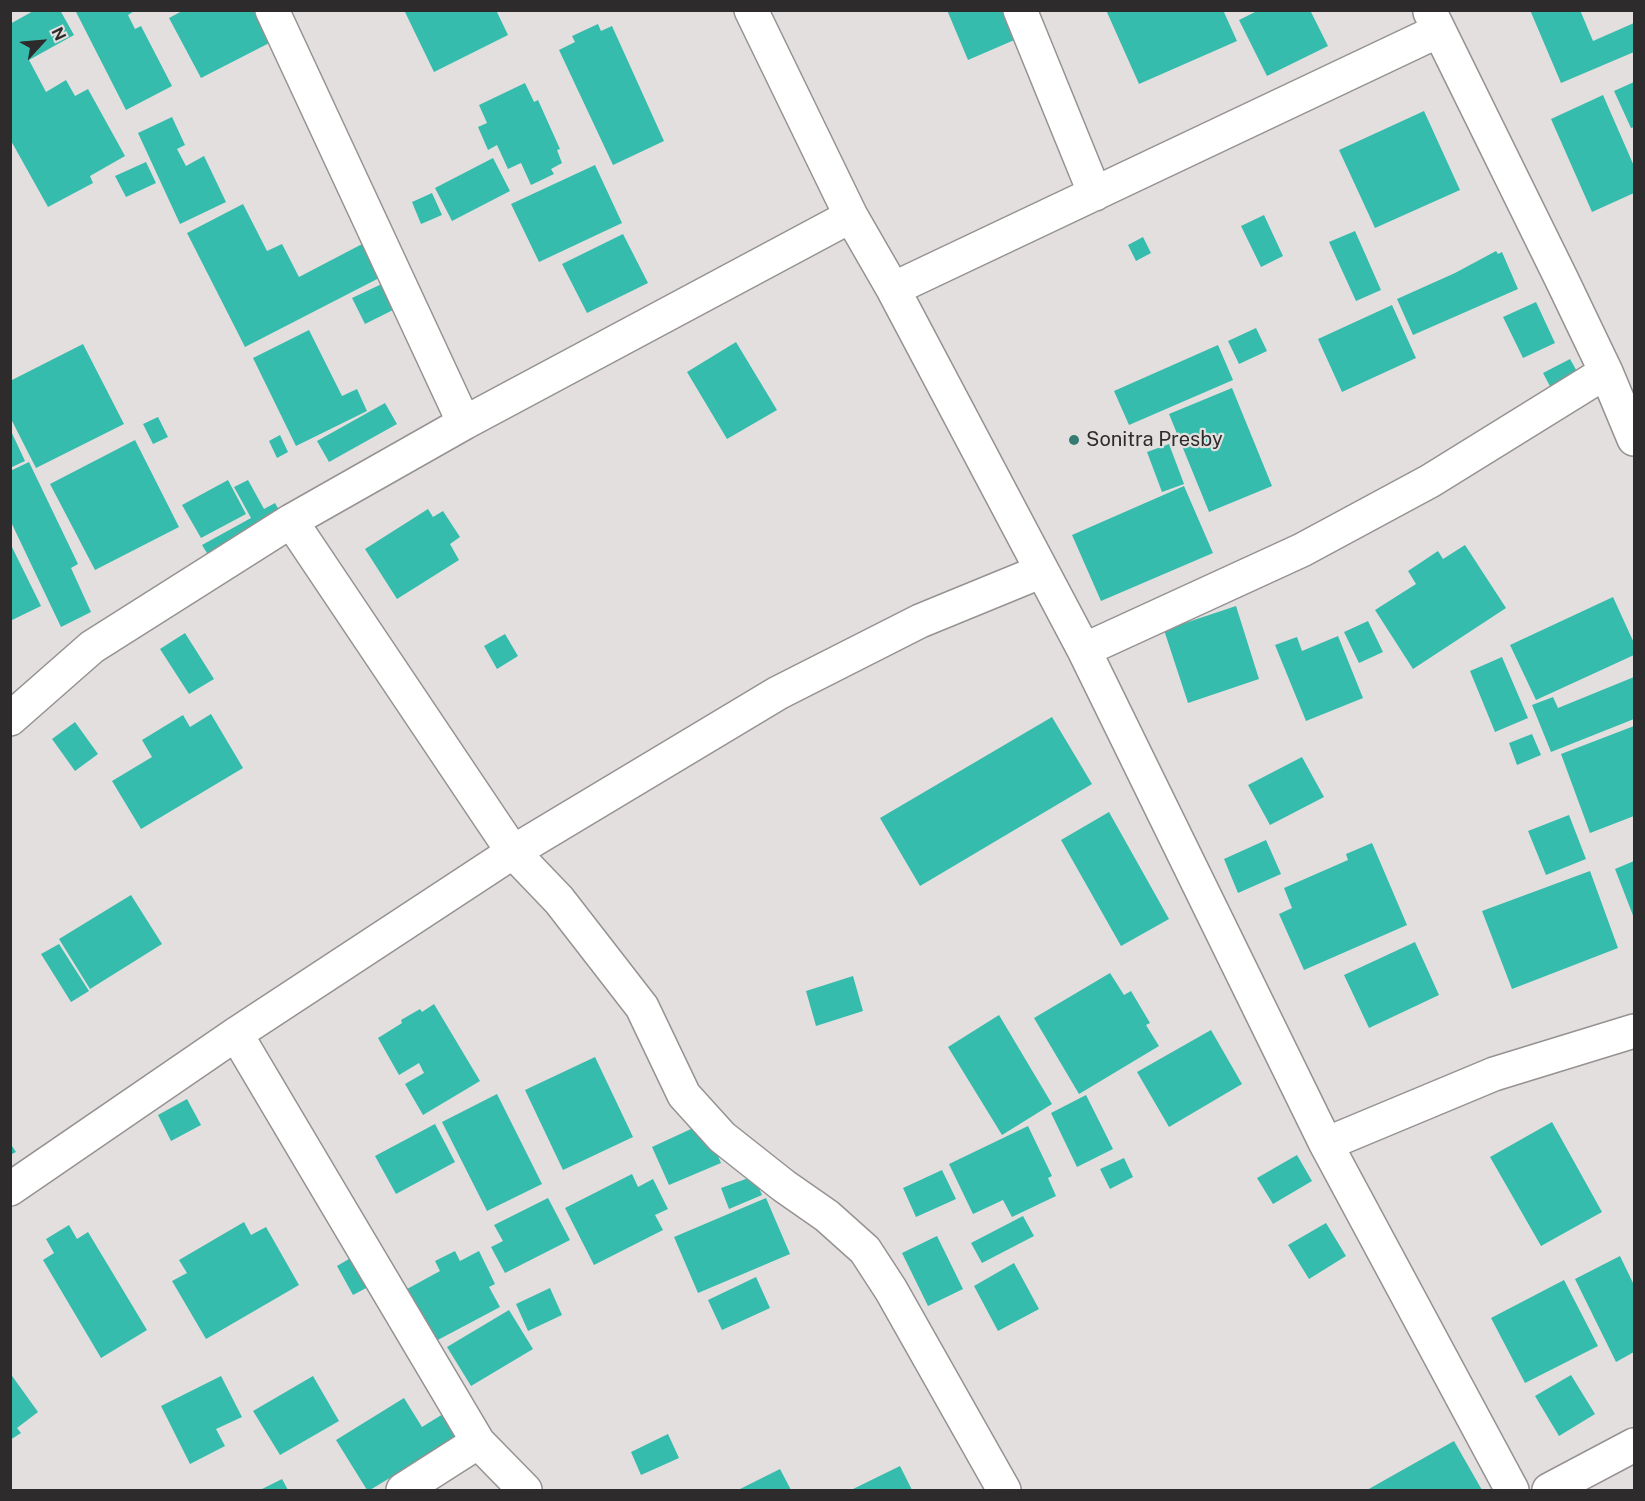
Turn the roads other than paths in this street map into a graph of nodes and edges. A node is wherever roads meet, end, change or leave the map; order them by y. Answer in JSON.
{"nodes":[{"id":1,"x":272,"y":10,"type":"edge"},
{"id":2,"x":751,"y":10,"type":"edge"},
{"id":3,"x":1020,"y":10,"type":"edge"},
{"id":4,"x":1433,"y":21,"type":"edge"},
{"id":5,"x":1095,"y":194,"type":"junction"},
{"id":6,"x":852,"y":216,"type":"junction"},
{"id":7,"x":893,"y":289,"type":"junction"},
{"id":8,"x":1606,"y":372,"type":"junction"},
{"id":9,"x":464,"y":423,"type":"junction"},
{"id":10,"x":1635,"y":439,"type":"edge"},
{"id":11,"x":291,"y":521,"type":"junction"},
{"id":12,"x":1042,"y":571,"type":"junction"},
{"id":13,"x":1084,"y":650,"type":"junction"},
{"id":14,"x":10,"y":719,"type":"edge"},
{"id":15,"x":513,"y":852,"type":"junction"},
{"id":16,"x":1635,"y":1031,"type":"edge"},
{"id":17,"x":236,"y":1034,"type":"junction"},
{"id":18,"x":1326,"y":1144,"type":"junction"},
{"id":19,"x":10,"y":1189,"type":"edge"},
{"id":20,"x":478,"y":1442,"type":"junction"},
{"id":21,"x":1635,"y":1445,"type":"edge"},
{"id":22,"x":403,"y":1491,"type":"edge"},
{"id":23,"x":525,"y":1491,"type":"edge"},
{"id":24,"x":1004,"y":1491,"type":"edge"},
{"id":25,"x":1512,"y":1491,"type":"edge"},
{"id":26,"x":1550,"y":1491,"type":"edge"}],
"edges":[{"from":1,"to":9,"type":"street"},
{"from":2,"to":6,"type":"street"},
{"from":3,"to":5,"type":"street"},
{"from":4,"to":5,"type":"street"},
{"from":4,"to":8,"type":"street"},
{"from":5,"to":7,"type":"street"},
{"from":6,"to":7,"type":"street"},
{"from":6,"to":9,"type":"street"},
{"from":7,"to":12,"type":"street"},
{"from":8,"to":10,"type":"street"},
{"from":8,"to":13,"type":"street"},
{"from":9,"to":11,"type":"street"},
{"from":11,"to":14,"type":"street"},
{"from":11,"to":15,"type":"street"},
{"from":12,"to":13,"type":"street"},
{"from":12,"to":15,"type":"street"},
{"from":13,"to":18,"type":"street"},
{"from":15,"to":17,"type":"street"},
{"from":15,"to":24,"type":"street"},
{"from":16,"to":18,"type":"street"},
{"from":17,"to":19,"type":"street"},
{"from":17,"to":20,"type":"street"},
{"from":18,"to":25,"type":"street"},
{"from":20,"to":22,"type":"street"},
{"from":20,"to":23,"type":"street"},
{"from":21,"to":26,"type":"street"}]}
